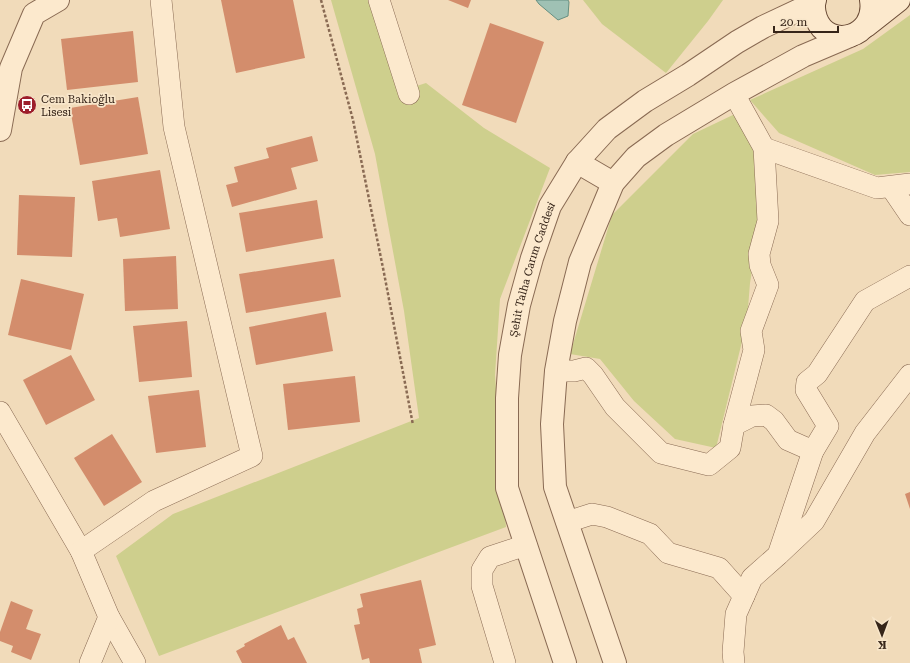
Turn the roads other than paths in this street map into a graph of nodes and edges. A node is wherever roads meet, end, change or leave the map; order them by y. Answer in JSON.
{"nodes":[{"id":1,"x":58,"y":0,"type":"edge"},
{"id":2,"x":161,"y":0,"type":"edge"},
{"id":3,"x":379,"y":0,"type":"edge"},
{"id":4,"x":871,"y":0,"type":"edge"},
{"id":5,"x":899,"y":0,"type":"edge"},
{"id":6,"x":813,"y":1,"type":"edge"},
{"id":7,"x":858,"y":31,"type":"junction"},
{"id":8,"x":5,"y":67,"type":"edge"},
{"id":9,"x":409,"y":94,"type":"dead end"},
{"id":10,"x":734,"y":94,"type":"junction"},
{"id":11,"x":0,"y":130,"type":"edge"},
{"id":12,"x":764,"y":148,"type":"junction"},
{"id":13,"x":577,"y":162,"type":"junction"},
{"id":14,"x":613,"y":183,"type":"junction"},
{"id":15,"x":901,"y":186,"type":"edge"},
{"id":16,"x":910,"y":215,"type":"edge"},
{"id":17,"x":910,"y":276,"type":"edge"},
{"id":18,"x":556,"y":371,"type":"junction"},
{"id":19,"x":910,"y":375,"type":"edge"},
{"id":20,"x":0,"y":412,"type":"edge"},
{"id":21,"x":734,"y":425,"type":"junction"},
{"id":22,"x":813,"y":451,"type":"junction"},
{"id":23,"x":567,"y":522,"type":"junction"},
{"id":24,"x":526,"y":545,"type":"junction"},
{"id":25,"x":81,"y":551,"type":"junction"},
{"id":26,"x":778,"y":555,"type":"junction"},
{"id":27,"x":744,"y":596,"type":"junction"},
{"id":28,"x":109,"y":617,"type":"junction"},
{"id":29,"x":90,"y":663,"type":"edge"},
{"id":30,"x":135,"y":663,"type":"edge"},
{"id":31,"x":505,"y":663,"type":"edge"},
{"id":32,"x":565,"y":663,"type":"edge"},
{"id":33,"x":615,"y":663,"type":"edge"},
{"id":34,"x":734,"y":663,"type":"edge"}],
"edges":[{"from":1,"to":8,"type":"street"},
{"from":2,"to":25,"type":"street"},
{"from":3,"to":9,"type":"street"},
{"from":4,"to":7,"type":"street"},
{"from":5,"to":7,"type":"street"},
{"from":6,"to":7,"type":"street"},
{"from":6,"to":13,"type":"street","name":"Şehit Talha Carım Caddesi"},
{"from":7,"to":10,"type":"street"},
{"from":8,"to":11,"type":"street"},
{"from":10,"to":12,"type":"street"},
{"from":10,"to":14,"type":"street"},
{"from":12,"to":15,"type":"street"},
{"from":12,"to":21,"type":"street"},
{"from":13,"to":14,"type":"street"},
{"from":13,"to":24,"type":"street","name":"Şehit Talha Carım Caddesi"},
{"from":14,"to":18,"type":"street"},
{"from":15,"to":16,"type":"street"},
{"from":17,"to":22,"type":"street"},
{"from":18,"to":21,"type":"street"},
{"from":18,"to":23,"type":"street"},
{"from":19,"to":26,"type":"street"},
{"from":20,"to":25,"type":"street"},
{"from":21,"to":22,"type":"street"},
{"from":22,"to":26,"type":"street"},
{"from":23,"to":27,"type":"street"},
{"from":23,"to":33,"type":"street"},
{"from":24,"to":31,"type":"street"},
{"from":24,"to":32,"type":"street","name":"Şehit Talha Carım Caddesi"},
{"from":25,"to":28,"type":"street"},
{"from":26,"to":27,"type":"street"},
{"from":27,"to":34,"type":"street"},
{"from":28,"to":29,"type":"street"},
{"from":28,"to":30,"type":"street"}]}
